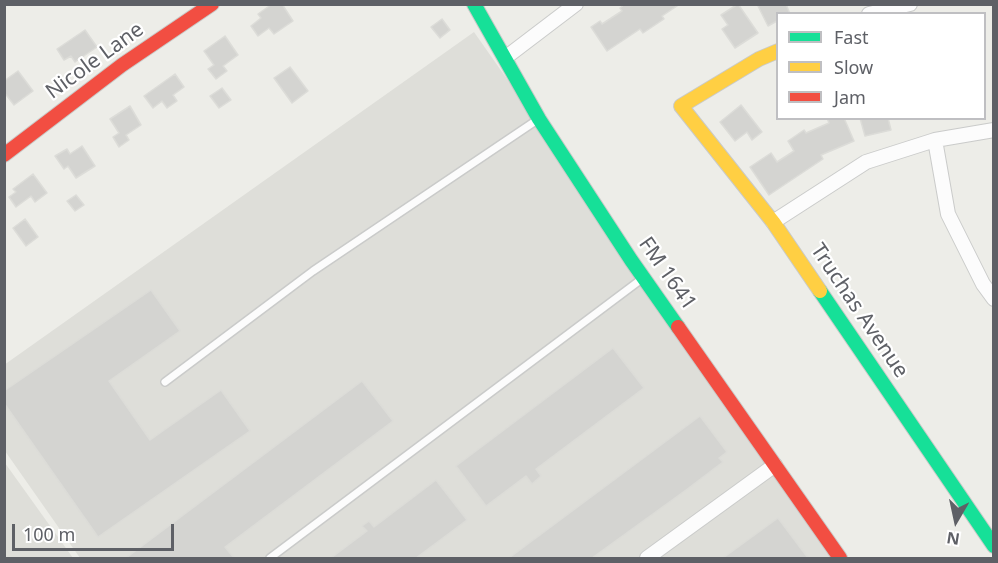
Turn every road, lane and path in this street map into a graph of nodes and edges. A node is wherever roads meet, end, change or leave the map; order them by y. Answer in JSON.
{"nodes":[{"id":1,"x":212,"y":4,"type":"edge"},
{"id":2,"x":474,"y":4,"type":"edge"},
{"id":3,"x":576,"y":4,"type":"edge"},
{"id":4,"x":910,"y":4,"type":"edge"},
{"id":5,"x":877,"y":12,"type":"edge"},
{"id":6,"x":776,"y":52,"type":"edge"},
{"id":7,"x":505,"y":58,"type":"junction"},
{"id":8,"x":539,"y":119,"type":"junction"},
{"id":9,"x":993,"y":130,"type":"edge"},
{"id":10,"x":935,"y":140,"type":"junction"},
{"id":11,"x":4,"y":155,"type":"edge"},
{"id":12,"x":774,"y":222,"type":"junction"},
{"id":13,"x":643,"y":278,"type":"junction"},
{"id":14,"x":993,"y":299,"type":"edge"},
{"id":15,"x":165,"y":382,"type":"dead end"},
{"id":16,"x":776,"y":465,"type":"junction"},
{"id":17,"x":993,"y":546,"type":"edge"},
{"id":18,"x":270,"y":558,"type":"edge"},
{"id":19,"x":648,"y":558,"type":"edge"},
{"id":20,"x":840,"y":558,"type":"edge"}],
"edges":[{"from":1,"to":11,"type":"street","name":"Nicole Lane"},
{"from":2,"to":7,"type":"street","name":"FM 1641","number":"FM 1641"},
{"from":3,"to":7,"type":"street"},
{"from":4,"to":5,"type":"street"},
{"from":6,"to":12,"type":"street","name":"Truchas Avenue"},
{"from":7,"to":8,"type":"street","name":"FM 1641","number":"FM 1641"},
{"from":8,"to":13,"type":"street","name":"FM 1641","number":"FM 1641"},
{"from":8,"to":15,"type":"lane"},
{"from":9,"to":10,"type":"street"},
{"from":10,"to":12,"type":"street"},
{"from":10,"to":14,"type":"street"},
{"from":12,"to":17,"type":"street","name":"Truchas Avenue"},
{"from":13,"to":16,"type":"street","name":"FM 1641","number":"FM 1641"},
{"from":13,"to":18,"type":"lane"},
{"from":16,"to":19,"type":"street"},
{"from":16,"to":20,"type":"street","name":"FM 1641","number":"FM 1641"}]}
